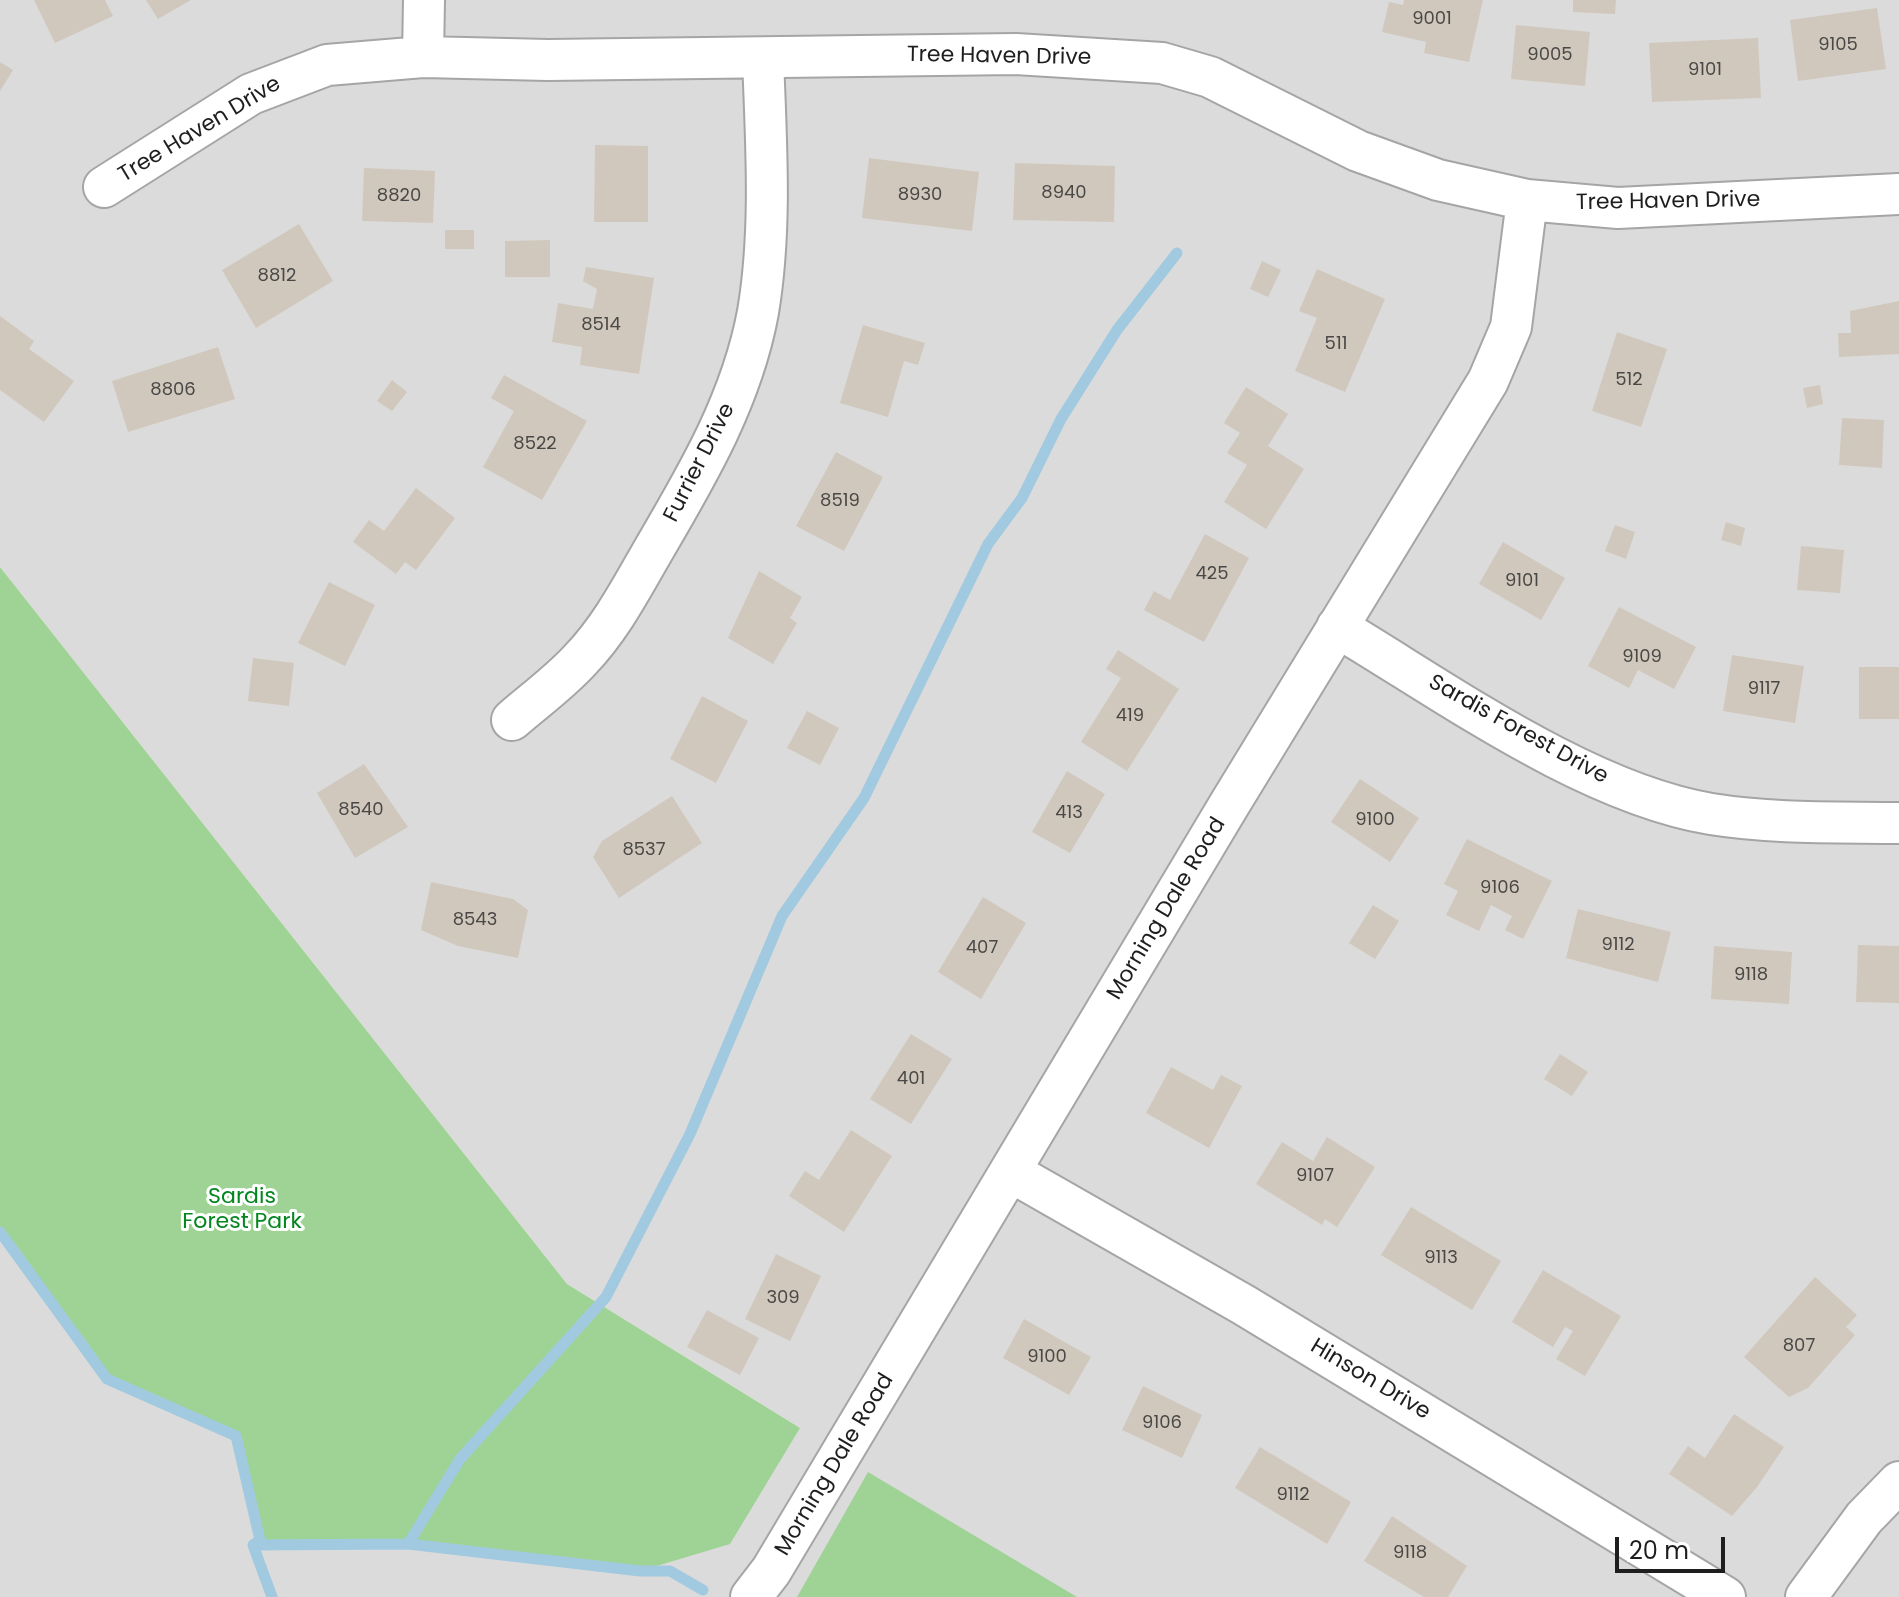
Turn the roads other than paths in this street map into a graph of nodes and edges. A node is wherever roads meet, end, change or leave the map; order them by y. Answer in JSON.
{"nodes":[{"id":1,"x":424,"y":0,"type":"edge"},
{"id":2,"x":423,"y":57,"type":"junction"},
{"id":3,"x":763,"y":58,"type":"junction"},
{"id":4,"x":104,"y":187,"type":"dead end"},
{"id":5,"x":1899,"y":194,"type":"edge"},
{"id":6,"x":1527,"y":200,"type":"junction"},
{"id":7,"x":1337,"y":627,"type":"junction"},
{"id":8,"x":512,"y":720,"type":"dead end"},
{"id":9,"x":1899,"y":823,"type":"edge"},
{"id":10,"x":1011,"y":1172,"type":"junction"},
{"id":11,"x":1899,"y":1482,"type":"edge"},
{"id":12,"x":751,"y":1597,"type":"edge"},
{"id":13,"x":1725,"y":1597,"type":"edge"},
{"id":14,"x":1806,"y":1597,"type":"edge"}],
"edges":[{"from":1,"to":2,"type":"street"},
{"from":2,"to":3,"type":"street","name":"Tree Haven Drive"},
{"from":2,"to":4,"type":"street","name":"Tree Haven Drive"},
{"from":3,"to":6,"type":"street","name":"Tree Haven Drive"},
{"from":3,"to":8,"type":"street","name":"Furrier Drive"},
{"from":5,"to":6,"type":"street","name":"Tree Haven Drive"},
{"from":6,"to":7,"type":"street","name":"Morning Dale Road"},
{"from":7,"to":9,"type":"street","name":"Sardis Forest Drive"},
{"from":7,"to":10,"type":"street","name":"Morning Dale Road"},
{"from":10,"to":12,"type":"street","name":"Morning Dale Road"},
{"from":10,"to":13,"type":"street","name":"Hinson Drive"},
{"from":11,"to":14,"type":"street"}]}
